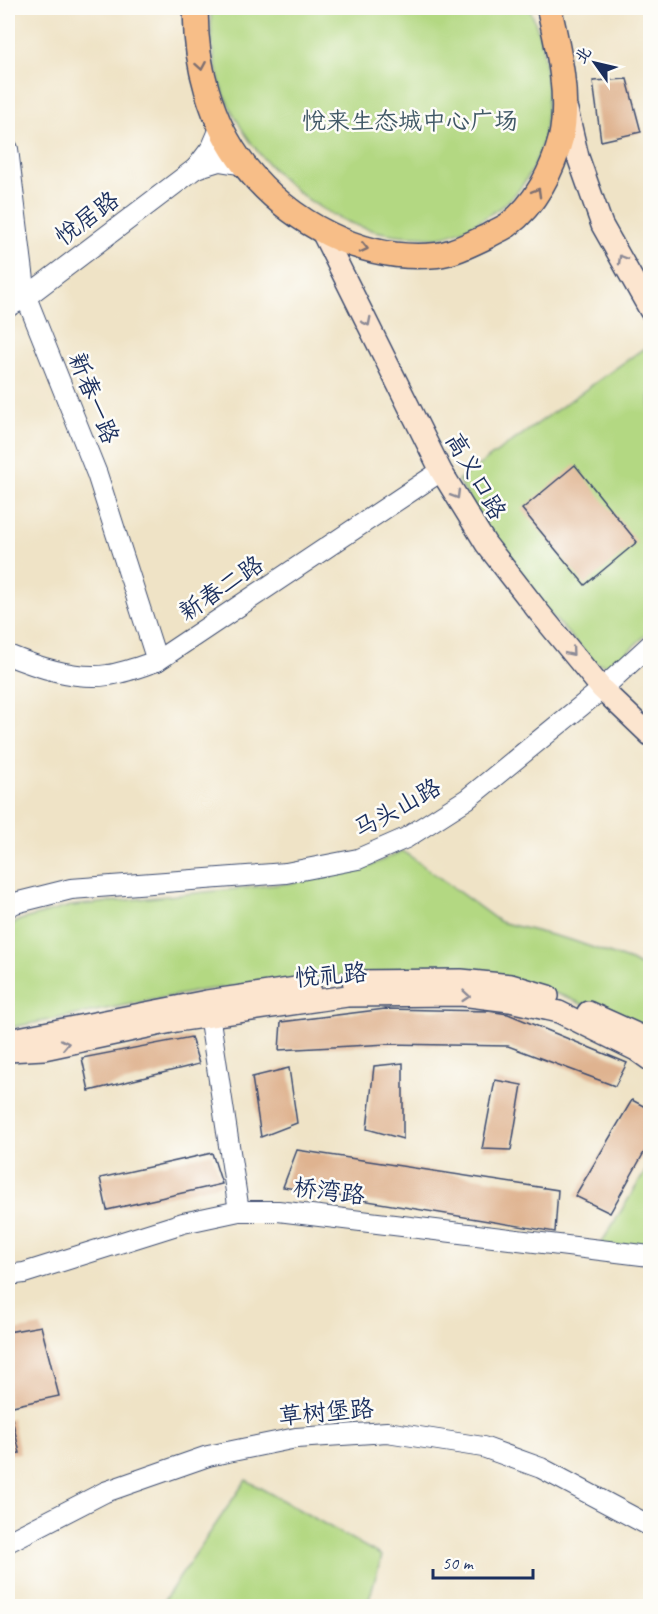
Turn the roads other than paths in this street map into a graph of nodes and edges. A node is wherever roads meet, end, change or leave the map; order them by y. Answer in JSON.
{"nodes":[{"id":1,"x":196,"y":8,"type":"edge"},
{"id":2,"x":549,"y":8,"type":"edge"},
{"id":3,"x":564,"y":97,"type":"junction"},
{"id":4,"x":221,"y":126,"type":"junction"},
{"id":5,"x":8,"y":149,"type":"edge"},
{"id":6,"x":244,"y":165,"type":"junction"},
{"id":7,"x":195,"y":168,"type":"junction"},
{"id":8,"x":322,"y":232,"type":"junction"},
{"id":9,"x":26,"y":297,"type":"junction"},
{"id":10,"x":8,"y":307,"type":"edge"},
{"id":11,"x":651,"y":310,"type":"edge"},
{"id":12,"x":441,"y":471,"type":"junction"},
{"id":13,"x":651,"y":645,"type":"edge"},
{"id":14,"x":8,"y":655,"type":"edge"},
{"id":15,"x":158,"y":662,"type":"junction"},
{"id":16,"x":603,"y":688,"type":"junction"},
{"id":17,"x":651,"y":735,"type":"edge"},
{"id":18,"x":8,"y":907,"type":"edge"},
{"id":19,"x":208,"y":1008,"type":"junction"},
{"id":20,"x":8,"y":1040,"type":"edge"},
{"id":21,"x":651,"y":1040,"type":"edge"},
{"id":22,"x":8,"y":1051,"type":"edge"},
{"id":23,"x":651,"y":1060,"type":"edge"},
{"id":24,"x":239,"y":1211,"type":"junction"},
{"id":25,"x":651,"y":1256,"type":"edge"},
{"id":26,"x":8,"y":1275,"type":"edge"},
{"id":27,"x":651,"y":1526,"type":"edge"},
{"id":28,"x":8,"y":1542,"type":"edge"}],
"edges":[{"from":1,"to":4,"type":"main road","one_way":true},
{"from":2,"to":3,"type":"main road"},
{"from":8,"to":3,"type":"main road","one_way":true},
{"from":11,"to":3,"type":"main road","one_way":true},
{"from":4,"to":6,"type":"main road"},
{"from":4,"to":7,"type":"street"},
{"from":5,"to":9,"type":"street","name":"新春一路"},
{"from":6,"to":7,"type":"street"},
{"from":6,"to":8,"type":"main road"},
{"from":7,"to":9,"type":"street","name":"悦居路"},
{"from":8,"to":12,"type":"main road","name":"高义口路","one_way":true},
{"from":9,"to":10,"type":"street","name":"悦居路"},
{"from":9,"to":15,"type":"street","name":"新春一路"},
{"from":12,"to":15,"type":"street","name":"新春二路"},
{"from":12,"to":16,"type":"main road","name":"高义口路","one_way":true},
{"from":13,"to":16,"type":"street","name":"马头山路"},
{"from":14,"to":15,"type":"street","name":"新春二路"},
{"from":16,"to":17,"type":"main road","name":"高义口路"},
{"from":16,"to":18,"type":"street","name":"马头山路"},
{"from":19,"to":20,"type":"main road","name":"悦礼路"},
{"from":19,"to":21,"type":"main road","name":"悦礼路"},
{"from":22,"to":19,"type":"main road","name":"悦礼路","one_way":true},
{"from":19,"to":23,"type":"main road","name":"悦礼路","one_way":true},
{"from":19,"to":24,"type":"street"},
{"from":24,"to":25,"type":"street","name":"桥湾路"},
{"from":24,"to":26,"type":"street","name":"桥湾路"},
{"from":27,"to":28,"type":"street","name":"草树堡路"}]}
